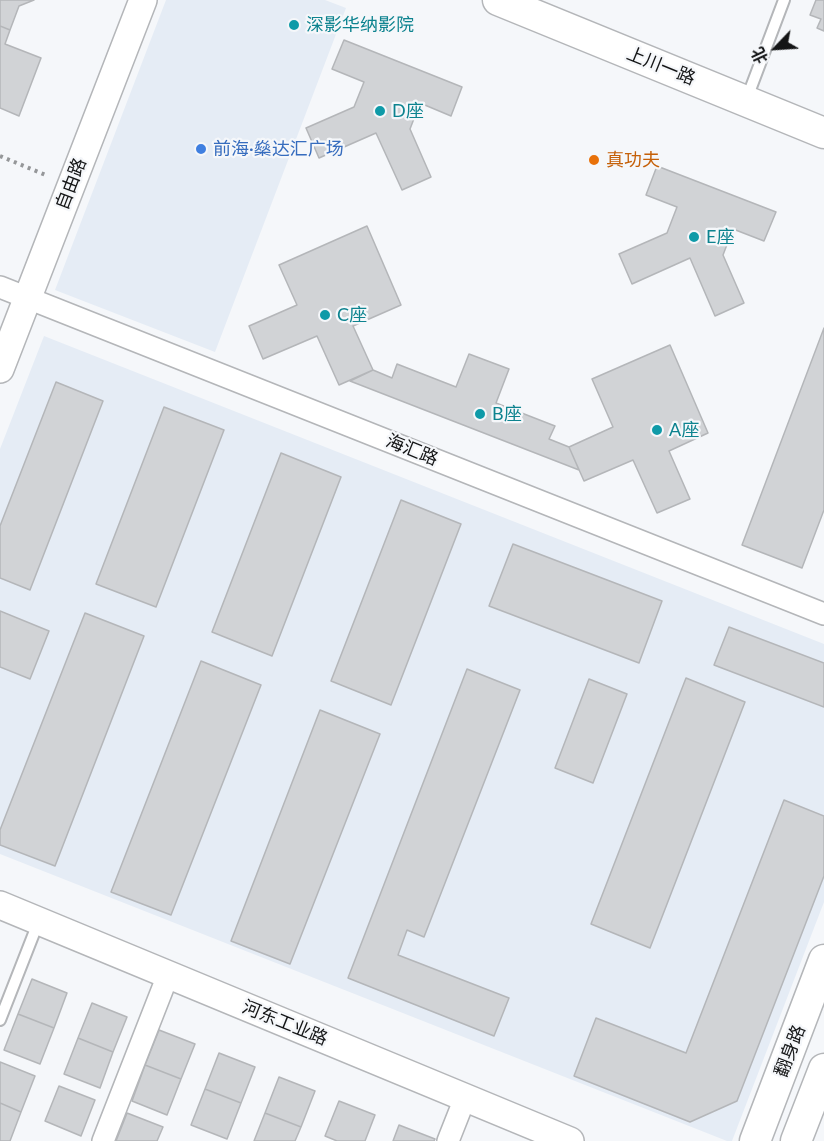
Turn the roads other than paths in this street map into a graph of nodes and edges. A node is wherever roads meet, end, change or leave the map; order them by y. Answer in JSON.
{"nodes":[{"id":1,"x":143,"y":0,"type":"edge"},
{"id":2,"x":784,"y":0,"type":"edge"},
{"id":3,"x":508,"y":2,"type":"edge"},
{"id":4,"x":746,"y":101,"type":"junction"},
{"id":5,"x":824,"y":133,"type":"edge"},
{"id":6,"x":0,"y":287,"type":"edge"},
{"id":7,"x":28,"y":298,"type":"junction"},
{"id":8,"x":0,"y":369,"type":"edge"},
{"id":9,"x":824,"y":614,"type":"edge"},
{"id":10,"x":0,"y":905,"type":"edge"},
{"id":11,"x":39,"y":921,"type":"junction"},
{"id":12,"x":824,"y":960,"type":"edge"},
{"id":13,"x":168,"y":975,"type":"junction"},
{"id":14,"x":0,"y":1020,"type":"edge"},
{"id":15,"x":824,"y":1069,"type":"edge"},
{"id":16,"x":465,"y":1098,"type":"junction"},
{"id":17,"x":103,"y":1141,"type":"edge"},
{"id":18,"x":448,"y":1141,"type":"edge"},
{"id":19,"x":570,"y":1141,"type":"edge"},
{"id":20,"x":755,"y":1141,"type":"edge"},
{"id":21,"x":796,"y":1141,"type":"edge"}],
"edges":[{"from":1,"to":7,"type":"street","name":"自由路"},
{"from":2,"to":4,"type":"lane"},
{"from":3,"to":4,"type":"main road","name":"上川一路"},
{"from":4,"to":5,"type":"main road","name":"上川一路"},
{"from":6,"to":7,"type":"street","name":"海汇路"},
{"from":7,"to":8,"type":"street","name":"自由路"},
{"from":7,"to":9,"type":"street","name":"海汇路"},
{"from":10,"to":11,"type":"street","name":"河东工业路"},
{"from":11,"to":13,"type":"street","name":"河东工业路"},
{"from":11,"to":14,"type":"lane"},
{"from":12,"to":20,"type":"main road","name":"翻身路"},
{"from":13,"to":16,"type":"street","name":"河东工业路"},
{"from":13,"to":17,"type":"street"},
{"from":15,"to":21,"type":"main road"},
{"from":16,"to":18,"type":"street"},
{"from":16,"to":19,"type":"street","name":"河东工业路"}]}
